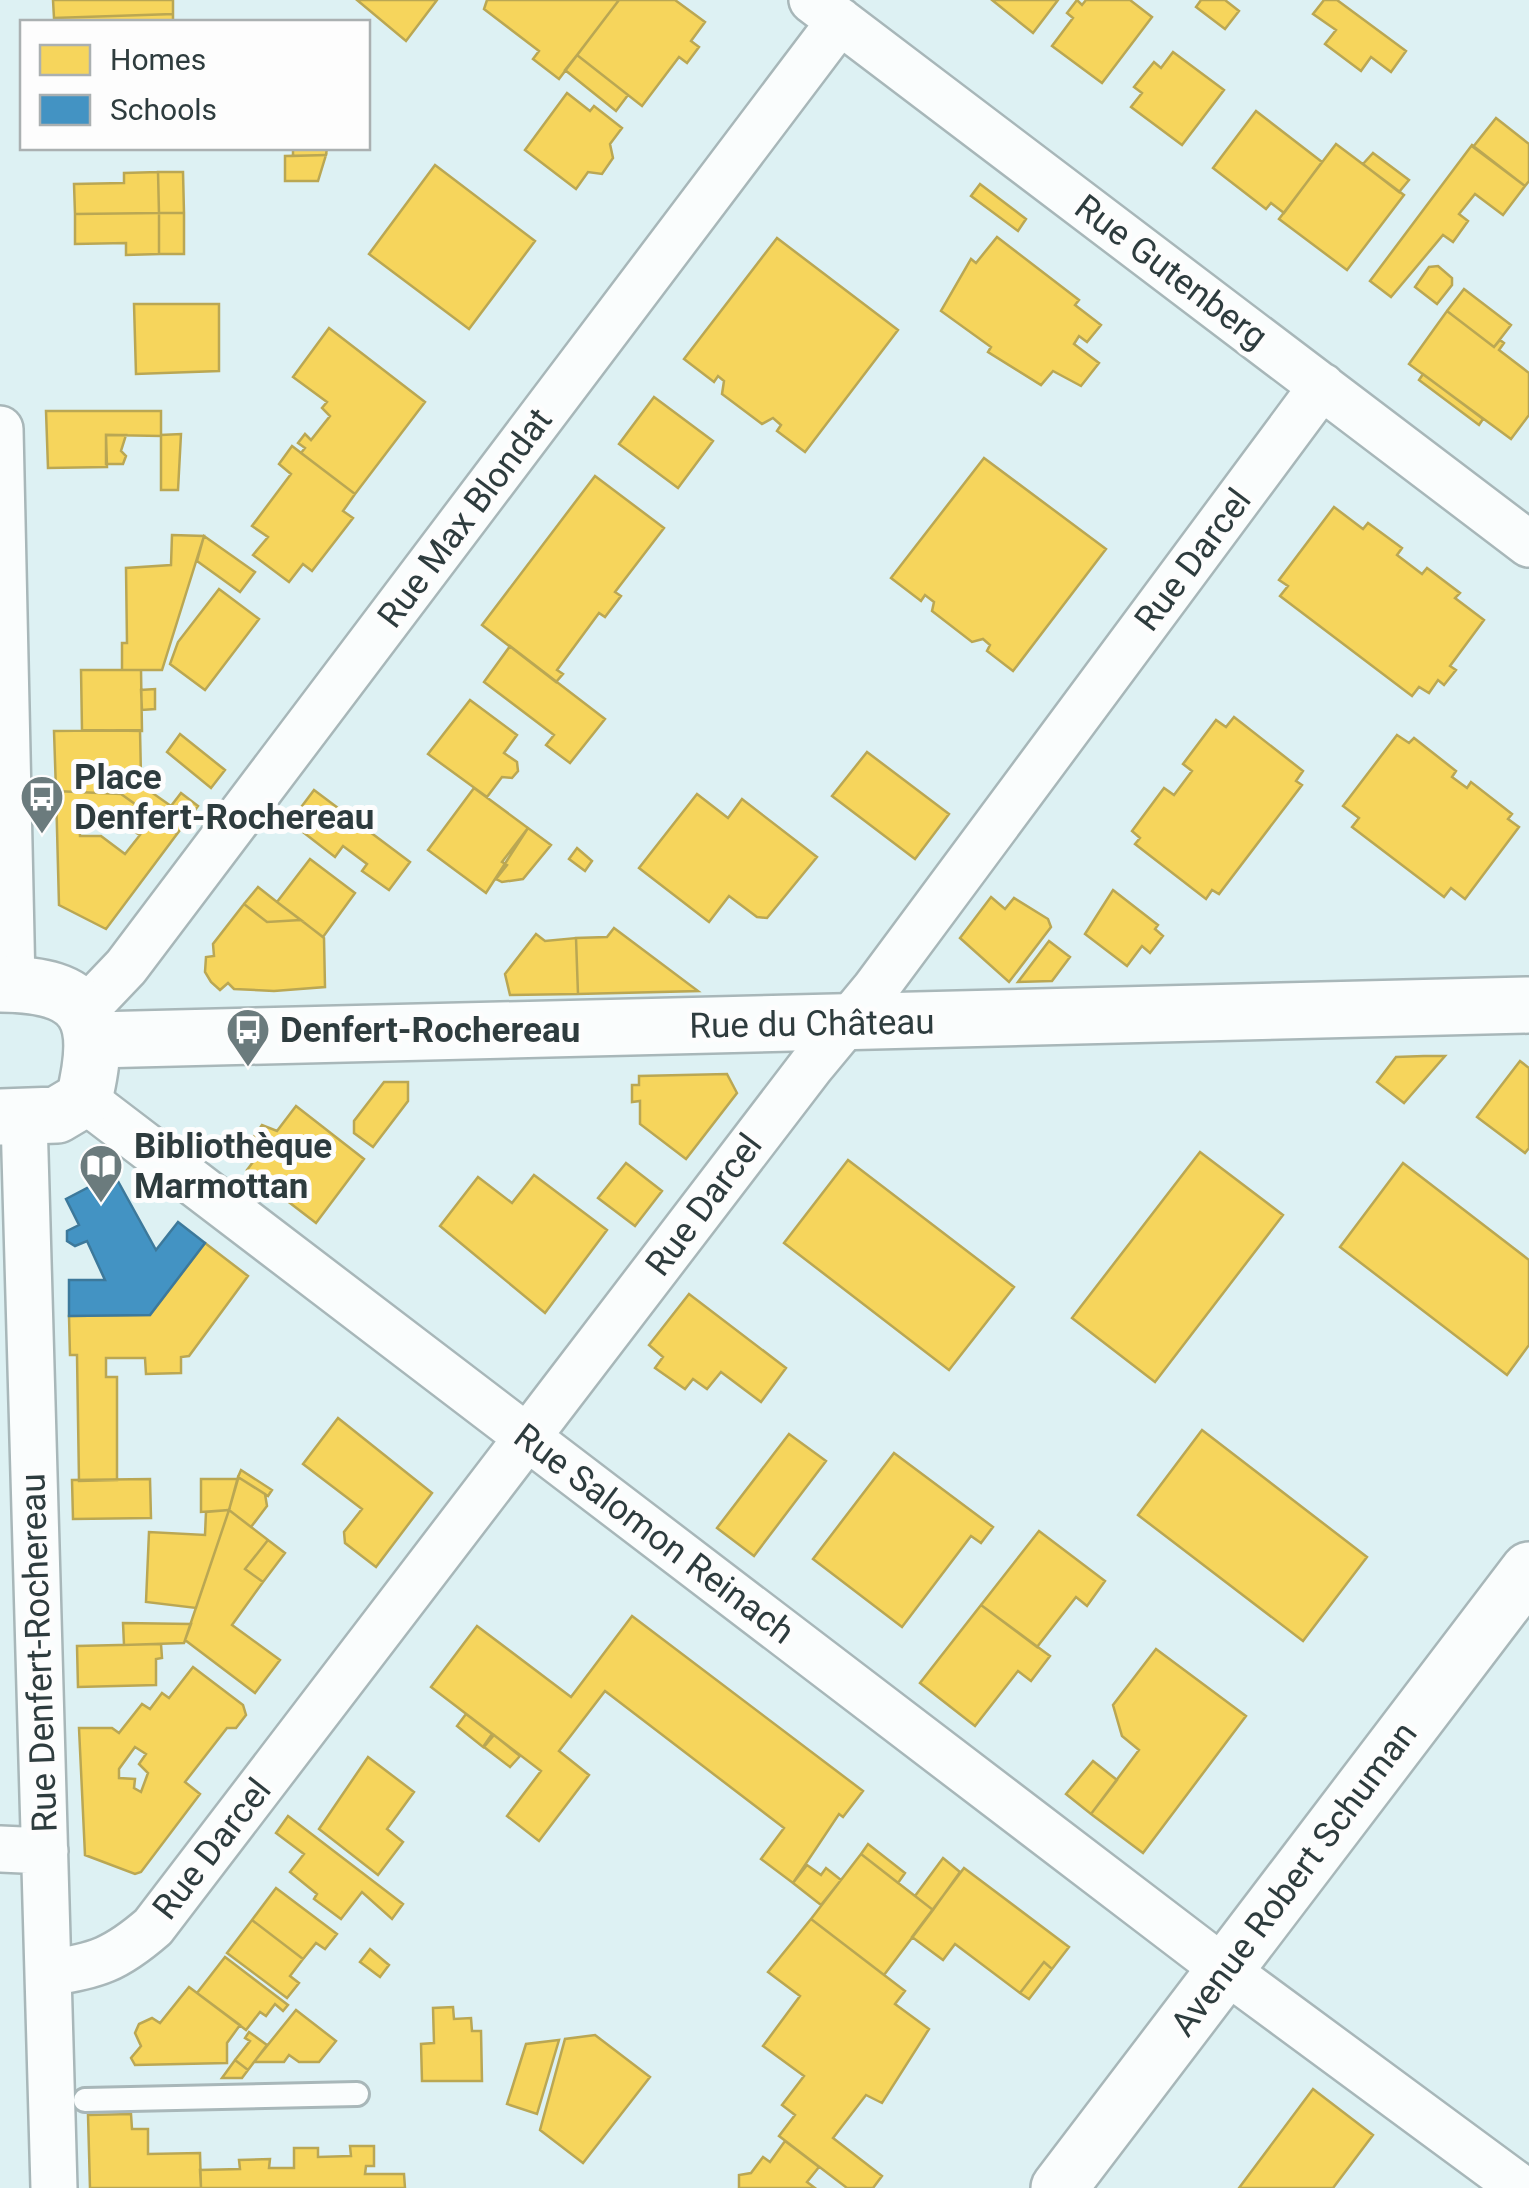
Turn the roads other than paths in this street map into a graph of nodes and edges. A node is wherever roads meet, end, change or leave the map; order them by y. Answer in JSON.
{"nodes":[{"id":1,"x":826,"y":10,"type":"edge"},
{"id":2,"x":1322,"y":386,"type":"junction"},
{"id":3,"x":0,"y":430,"type":"edge"},
{"id":4,"x":1529,"y":544,"type":"edge"},
{"id":5,"x":6,"y":984,"type":"edge"},
{"id":6,"x":1529,"y":1004,"type":"edge"},
{"id":7,"x":849,"y":1022,"type":"junction"},
{"id":8,"x":90,"y":1025,"type":"junction"},
{"id":9,"x":84,"y":1099,"type":"junction"},
{"id":10,"x":12,"y":1118,"type":"edge"},
{"id":11,"x":527,"y":1438,"type":"junction"},
{"id":12,"x":1529,"y":1570,"type":"edge"},
{"id":13,"x":0,"y":1848,"type":"edge"},
{"id":14,"x":45,"y":1851,"type":"junction"},
{"id":15,"x":1224,"y":1969,"type":"junction"},
{"id":16,"x":48,"y":1973,"type":"junction"},
{"id":17,"x":357,"y":2094,"type":"dead end"},
{"id":18,"x":86,"y":2100,"type":"dead end"},
{"id":19,"x":54,"y":2188,"type":"edge"},
{"id":20,"x":1059,"y":2188,"type":"edge"},
{"id":21,"x":1521,"y":2188,"type":"edge"}],
"edges":[{"from":1,"to":2,"type":"street","name":"Rue Gutenberg"},
{"from":1,"to":8,"type":"street","name":"Rue Max Blondat"},
{"from":2,"to":4,"type":"street","name":"Rue Gutenberg"},
{"from":2,"to":7,"type":"street","name":"Rue Darcel"},
{"from":3,"to":5,"type":"street"},
{"from":5,"to":8,"type":"main road"},
{"from":6,"to":7,"type":"main road","name":"Rue du Château"},
{"from":7,"to":8,"type":"main road","name":"Rue du Château"},
{"from":7,"to":11,"type":"street","name":"Rue Darcel"},
{"from":8,"to":9,"type":"main road"},
{"from":9,"to":10,"type":"main road"},
{"from":9,"to":11,"type":"street","name":"Rue Salomon Reinach"},
{"from":10,"to":14,"type":"street","name":"Rue Denfert-Rochereau"},
{"from":11,"to":15,"type":"street","name":"Rue Salomon Reinach"},
{"from":11,"to":16,"type":"street","name":"Rue Darcel"},
{"from":12,"to":15,"type":"main road","name":"Avenue Robert Schuman"},
{"from":13,"to":14,"type":"street"},
{"from":14,"to":16,"type":"street","name":"Rue Denfert-Rochereau"},
{"from":15,"to":20,"type":"main road","name":"Avenue Robert Schuman"},
{"from":15,"to":21,"type":"street","name":"Rue Salomon Reinach"},
{"from":16,"to":19,"type":"street","name":"Rue Denfert-Rochereau"},
{"from":17,"to":18,"type":"lane"}]}
